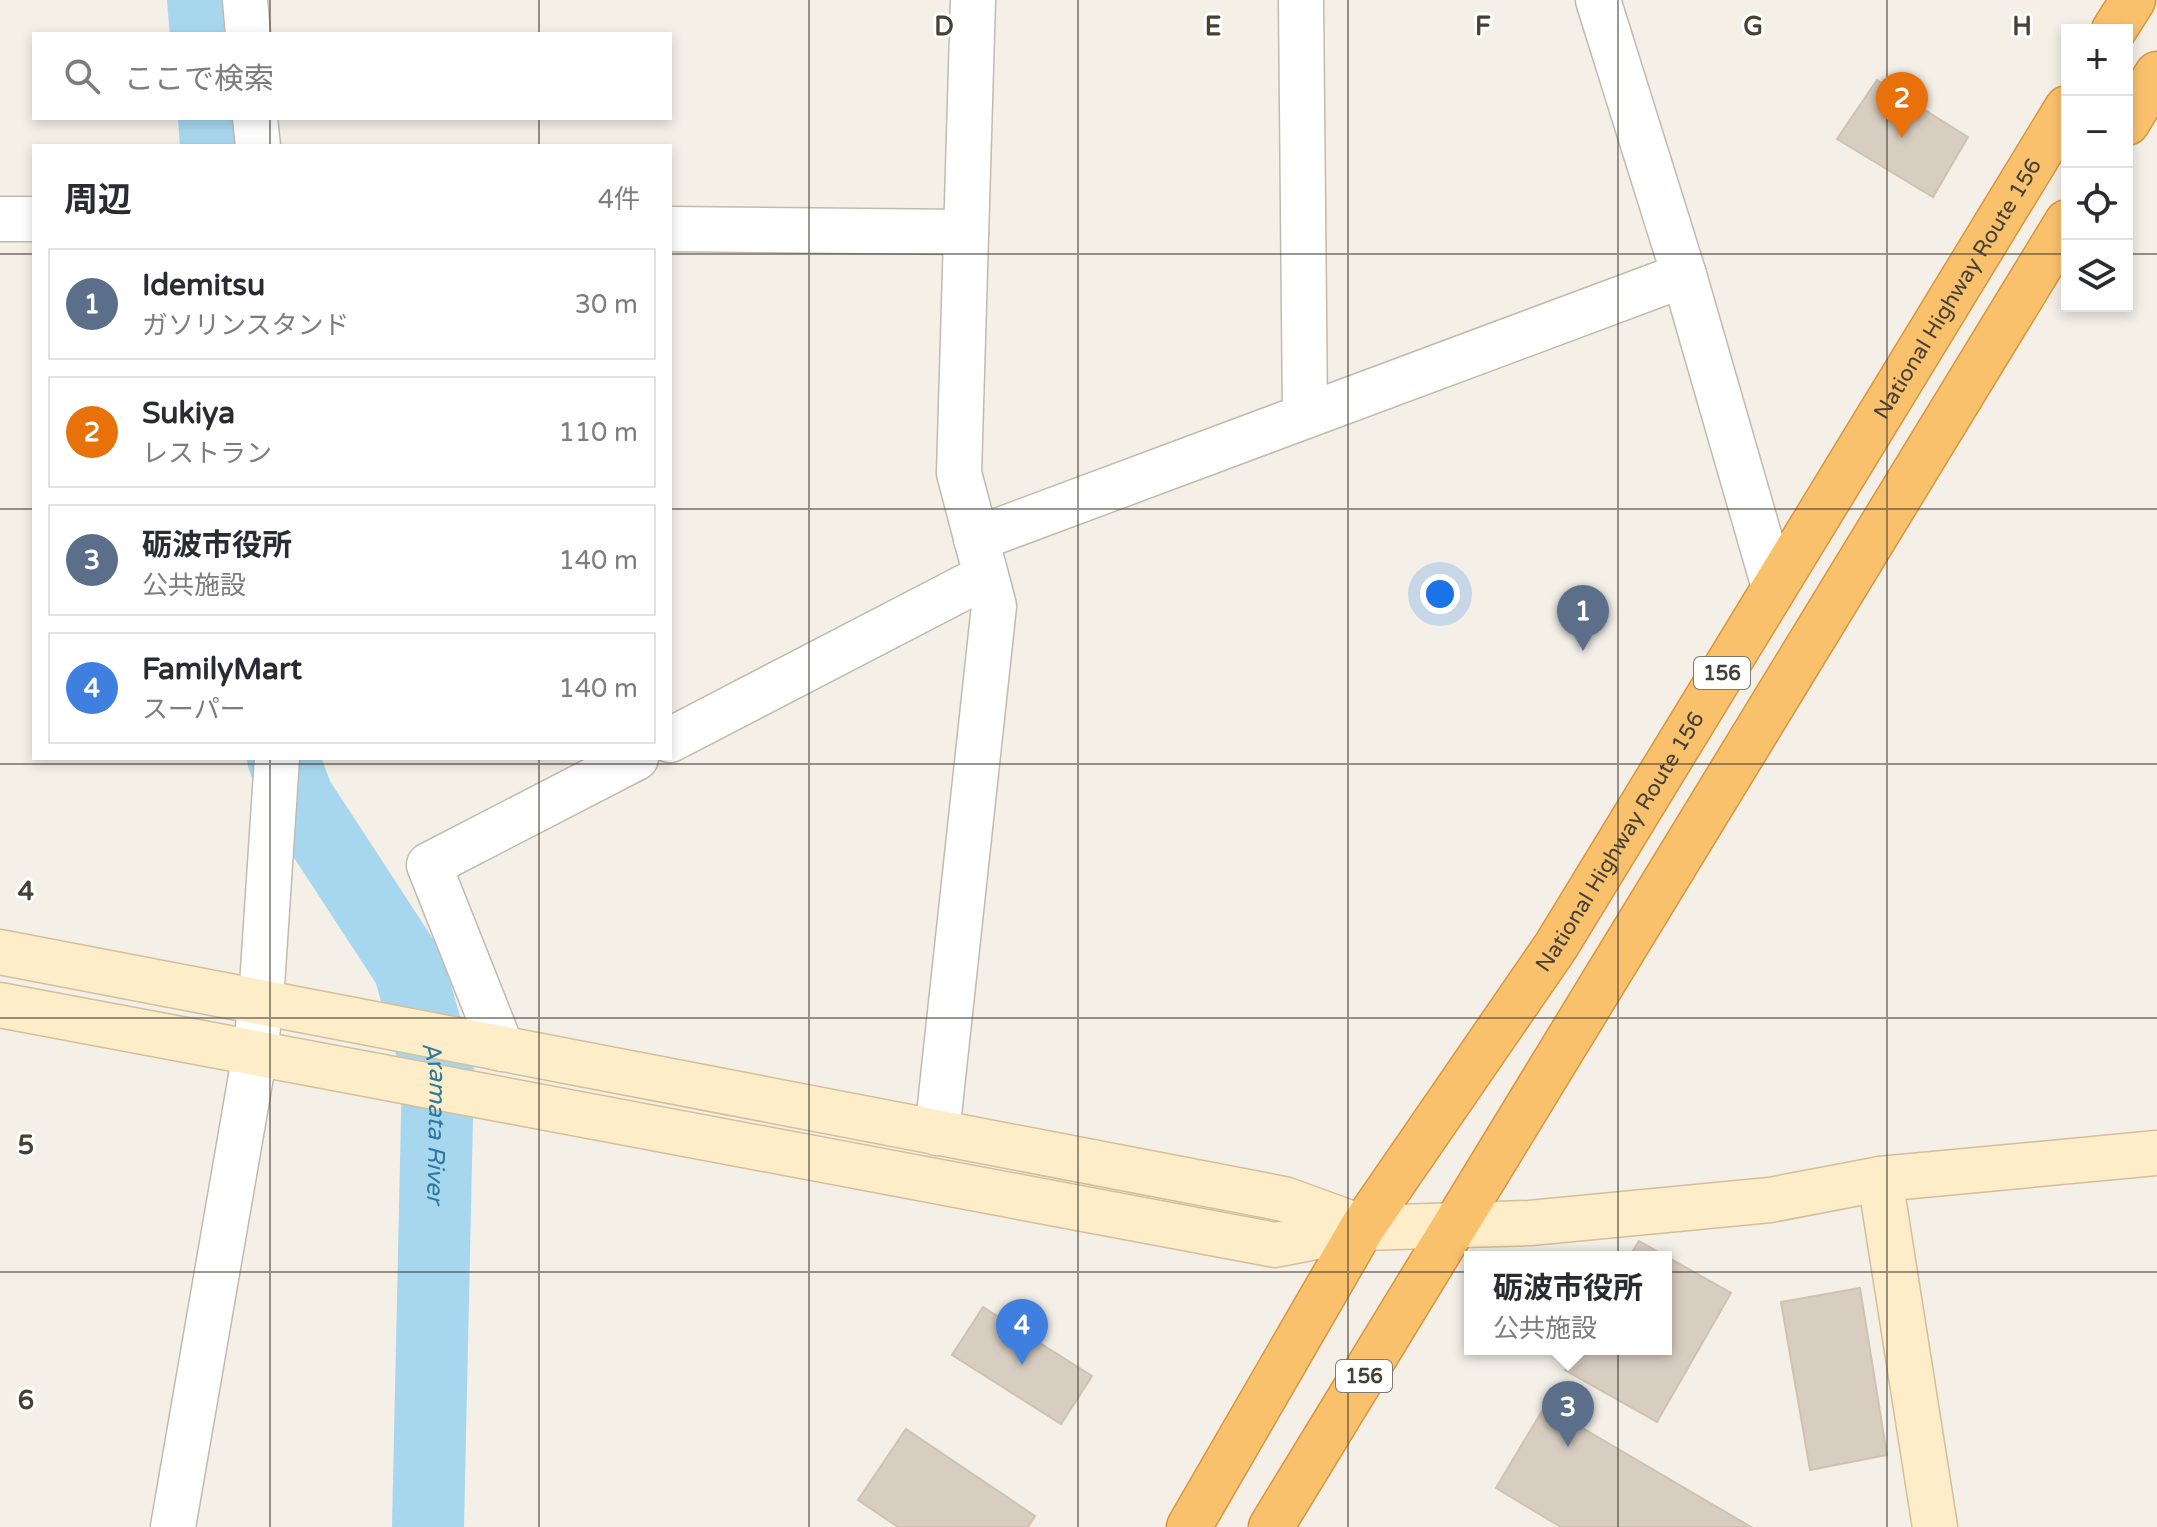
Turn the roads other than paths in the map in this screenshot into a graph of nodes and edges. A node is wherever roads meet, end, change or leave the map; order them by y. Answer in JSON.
{"nodes":[{"id":1,"x":245,"y":0,"type":"edge"},
{"id":2,"x":973,"y":0,"type":"edge"},
{"id":3,"x":1301,"y":0,"type":"edge"},
{"id":4,"x":1598,"y":0,"type":"edge"},
{"id":5,"x":2133,"y":0,"type":"edge"},
{"id":6,"x":2118,"y":24,"type":"edge"},
{"id":7,"x":248,"y":32,"type":"edge"},
{"id":8,"x":2157,"y":74,"type":"edge"},
{"id":9,"x":2133,"y":113,"type":"edge"},
{"id":10,"x":2061,"y":118,"type":"edge"},
{"id":11,"x":255,"y":120,"type":"edge"},
{"id":12,"x":258,"y":144,"type":"edge"},
{"id":13,"x":0,"y":219,"type":"edge"},
{"id":14,"x":32,"y":219,"type":"edge"},
{"id":15,"x":672,"y":229,"type":"edge"},
{"id":16,"x":966,"y":232,"type":"junction"},
{"id":17,"x":2061,"y":232,"type":"edge"},
{"id":18,"x":1684,"y":275,"type":"junction"},
{"id":19,"x":1305,"y":416,"type":"junction"},
{"id":20,"x":981,"y":558,"type":"junction"},
{"id":21,"x":1774,"y":587,"type":"junction"},
{"id":22,"x":672,"y":739,"type":"edge"},
{"id":23,"x":277,"y":760,"type":"edge"},
{"id":24,"x":632,"y":760,"type":"edge"},
{"id":25,"x":0,"y":952,"type":"edge"},
{"id":26,"x":261,"y":1001,"type":"junction"},
{"id":27,"x":0,"y":1005,"type":"edge"},
{"id":28,"x":502,"y":1049,"type":"junction"},
{"id":29,"x":255,"y":1053,"type":"junction"},
{"id":30,"x":937,"y":1133,"type":"junction"},
{"id":31,"x":2157,"y":1153,"type":"edge"},
{"id":32,"x":1880,"y":1179,"type":"junction"},
{"id":33,"x":1456,"y":1225,"type":"junction"},
{"id":34,"x":1362,"y":1228,"type":"junction"},
{"id":35,"x":173,"y":1527,"type":"edge"},
{"id":36,"x":1189,"y":1527,"type":"edge"},
{"id":37,"x":1271,"y":1527,"type":"edge"},
{"id":38,"x":1935,"y":1527,"type":"edge"}],
"edges":[{"from":1,"to":7,"type":"street"},
{"from":2,"to":16,"type":"street"},
{"from":3,"to":19,"type":"street"},
{"from":4,"to":18,"type":"street"},
{"from":5,"to":6,"type":"highway"},
{"from":8,"to":9,"type":"highway"},
{"from":10,"to":21,"type":"highway","name":"National Highway Route 156","number":"156"},
{"from":11,"to":12,"type":"street"},
{"from":13,"to":14,"type":"street"},
{"from":15,"to":16,"type":"street"},
{"from":16,"to":20,"type":"street"},
{"from":17,"to":33,"type":"highway","number":"156"},
{"from":18,"to":19,"type":"street"},
{"from":18,"to":21,"type":"street"},
{"from":19,"to":20,"type":"street"},
{"from":20,"to":22,"type":"street"},
{"from":20,"to":30,"type":"street"},
{"from":21,"to":34,"type":"highway","name":"National Highway Route 156","number":"156"},
{"from":23,"to":26,"type":"street"},
{"from":24,"to":28,"type":"street"},
{"from":25,"to":26,"type":"street"},
{"from":26,"to":28,"type":"street"},
{"from":26,"to":29,"type":"street"},
{"from":27,"to":29,"type":"street"},
{"from":28,"to":30,"type":"street"},
{"from":29,"to":34,"type":"street"},
{"from":29,"to":35,"type":"street"},
{"from":30,"to":34,"type":"street"},
{"from":31,"to":32,"type":"street"},
{"from":32,"to":33,"type":"street"},
{"from":32,"to":38,"type":"street"},
{"from":33,"to":34,"type":"street"},
{"from":33,"to":37,"type":"highway","number":"156"},
{"from":34,"to":36,"type":"highway","name":"National Highway Route 156","number":"156"}]}
